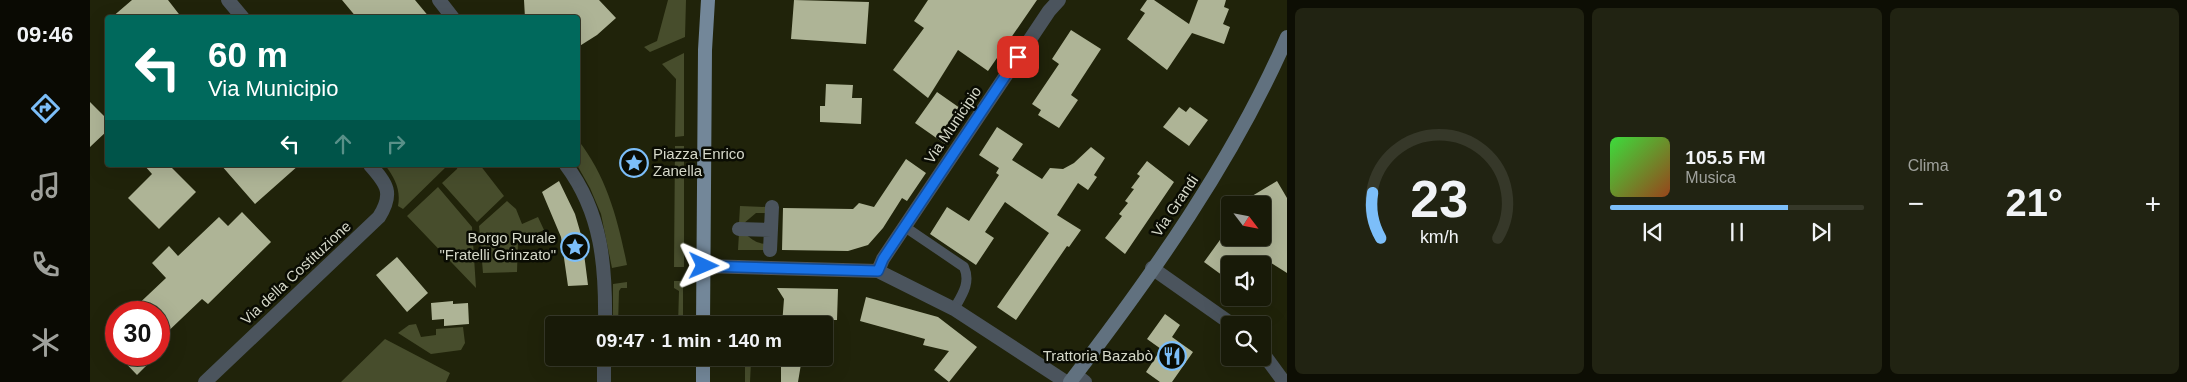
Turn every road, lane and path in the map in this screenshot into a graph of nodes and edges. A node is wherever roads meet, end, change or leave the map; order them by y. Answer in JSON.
{"nodes":[{"id":1,"x":228,"y":0,"type":"edge"},
{"id":2,"x":439,"y":0,"type":"edge"},
{"id":3,"x":708,"y":0,"type":"edge"},
{"id":4,"x":1059,"y":0,"type":"edge"},
{"id":5,"x":240,"y":15,"type":"edge"},
{"id":6,"x":450,"y":15,"type":"edge"},
{"id":7,"x":1287,"y":37,"type":"edge"},
{"id":8,"x":372,"y":167,"type":"edge"},
{"id":9,"x":567,"y":167,"type":"edge"},
{"id":10,"x":772,"y":207,"type":"dead end"},
{"id":11,"x":905,"y":227,"type":"junction"},
{"id":12,"x":739,"y":229,"type":"dead end"},
{"id":13,"x":771,"y":230,"type":"junction"},
{"id":14,"x":770,"y":250,"type":"dead end"},
{"id":15,"x":704,"y":266,"type":"junction"},
{"id":16,"x":1152,"y":268,"type":"junction"},
{"id":17,"x":878,"y":271,"type":"junction"},
{"id":18,"x":954,"y":309,"type":"junction"},
{"id":19,"x":605,"y":316,"type":"edge"},
{"id":20,"x":703,"y":316,"type":"edge"},
{"id":21,"x":1221,"y":317,"type":"edge"},
{"id":22,"x":1271,"y":364,"type":"edge"},
{"id":23,"x":604,"y":366,"type":"edge"},
{"id":24,"x":703,"y":366,"type":"edge"},
{"id":25,"x":1074,"y":380,"type":"edge"},
{"id":26,"x":205,"y":382,"type":"edge"},
{"id":27,"x":604,"y":382,"type":"edge"},
{"id":28,"x":703,"y":382,"type":"edge"},
{"id":29,"x":1284,"y":382,"type":"edge"}],
"edges":[{"from":1,"to":5,"type":"street"},
{"from":2,"to":6,"type":"street"},
{"from":3,"to":15,"type":"main road"},
{"from":4,"to":11,"type":"street","name":"Via Municipio"},
{"from":7,"to":16,"type":"main road","name":"Via Grandi"},
{"from":8,"to":26,"type":"street","name":"Via della Costituzione"},
{"from":9,"to":19,"type":"street"},
{"from":10,"to":13,"type":"street"},
{"from":11,"to":17,"type":"street","name":"Via Municipio"},
{"from":11,"to":18,"type":"lane"},
{"from":12,"to":13,"type":"street"},
{"from":13,"to":14,"type":"street"},
{"from":15,"to":17,"type":"street"},
{"from":15,"to":20,"type":"main road"},
{"from":16,"to":21,"type":"street"},
{"from":16,"to":25,"type":"main road","name":"Via Grandi"},
{"from":17,"to":18,"type":"street"},
{"from":18,"to":25,"type":"street"},
{"from":22,"to":29,"type":"street"},
{"from":23,"to":27,"type":"street"},
{"from":24,"to":28,"type":"main road"}]}
